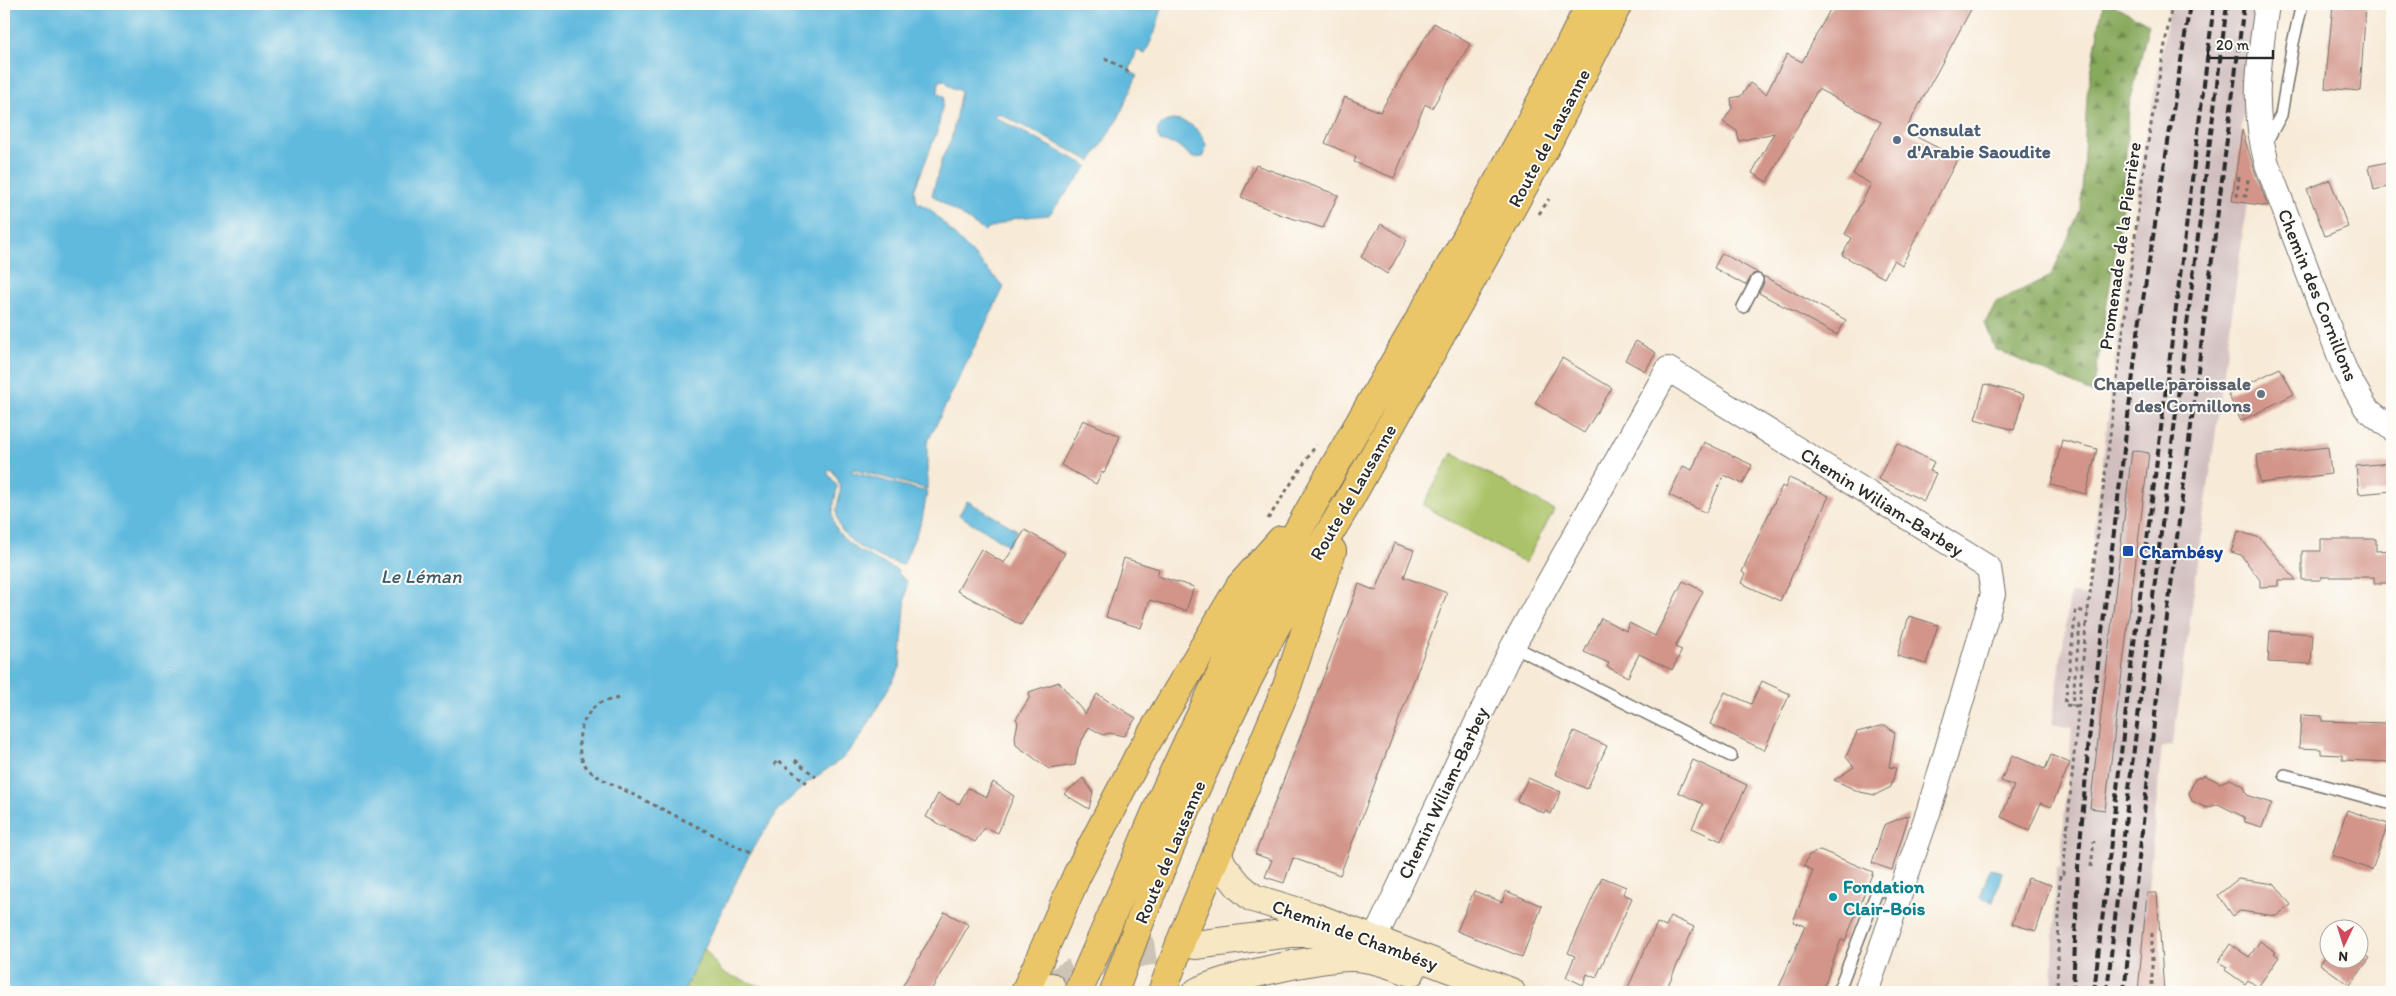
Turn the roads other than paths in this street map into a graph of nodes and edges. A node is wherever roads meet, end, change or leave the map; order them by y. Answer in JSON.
{"nodes":[{"id":1,"x":1590,"y":4,"type":"edge"},
{"id":2,"x":1618,"y":4,"type":"edge"},
{"id":3,"x":2267,"y":4,"type":"edge"},
{"id":4,"x":2302,"y":4,"type":"edge"},
{"id":5,"x":2263,"y":148,"type":"junction"},
{"id":6,"x":1757,"y":280,"type":"dead end"},
{"id":7,"x":1743,"y":306,"type":"dead end"},
{"id":8,"x":2392,"y":429,"type":"edge"},
{"id":9,"x":1347,"y":504,"type":"junction"},
{"id":10,"x":1313,"y":506,"type":"junction"},
{"id":11,"x":1513,"y":646,"type":"junction"},
{"id":12,"x":1731,"y":756,"type":"dead end"},
{"id":13,"x":2285,"y":775,"type":"dead end"},
{"id":14,"x":2392,"y":804,"type":"edge"},
{"id":15,"x":1217,"y":853,"type":"junction"},
{"id":16,"x":1132,"y":868,"type":"junction"},
{"id":17,"x":1899,"y":896,"type":"junction"},
{"id":18,"x":1367,"y":937,"type":"junction"},
{"id":19,"x":1195,"y":946,"type":"tunnel mouth"},
{"id":20,"x":1041,"y":990,"type":"edge"},
{"id":21,"x":1078,"y":992,"type":"edge"},
{"id":22,"x":1086,"y":992,"type":"edge"},
{"id":23,"x":1114,"y":992,"type":"edge"},
{"id":24,"x":1162,"y":992,"type":"edge"},
{"id":25,"x":1197,"y":992,"type":"edge"},
{"id":26,"x":1462,"y":992,"type":"edge"},
{"id":27,"x":1511,"y":992,"type":"edge"},
{"id":28,"x":1838,"y":992,"type":"edge"},
{"id":29,"x":1866,"y":992,"type":"edge"}],
"edges":[{"from":1,"to":10,"type":"main road","name":"Route de Lausanne"},
{"from":2,"to":9,"type":"main road","name":"Route de Lausanne"},
{"from":3,"to":5,"type":"street","name":"Chemin des Cornillons"},
{"from":4,"to":5,"type":"lane"},
{"from":5,"to":8,"type":"street","name":"Chemin des Cornillons"},
{"from":6,"to":7,"type":"lane"},
{"from":9,"to":15,"type":"main road"},
{"from":9,"to":23,"type":"main road","name":"Route de Lausanne"},
{"from":10,"to":16,"type":"main road","name":"Route de Lausanne"},
{"from":10,"to":20,"type":"main road"},
{"from":11,"to":12,"type":"lane"},
{"from":11,"to":17,"type":"street","name":"Chemin Wiliam-Barbey"},
{"from":11,"to":18,"type":"street","name":"Chemin Wiliam-Barbey"},
{"from":13,"to":14,"type":"lane"},
{"from":15,"to":18,"type":"street","name":"Chemin de Chambésy"},
{"from":15,"to":24,"type":"main road"},
{"from":16,"to":21,"type":"main road"},
{"from":16,"to":22,"type":"main road","name":"Route de Lausanne"},
{"from":17,"to":28,"type":"lane"},
{"from":17,"to":29,"type":"street","name":"Chemin Wiliam-Barbey"},
{"from":18,"to":19,"type":"street"},
{"from":18,"to":27,"type":"street","name":"Chemin de Chambésy"},
{"from":25,"to":26,"type":"street"}]}
